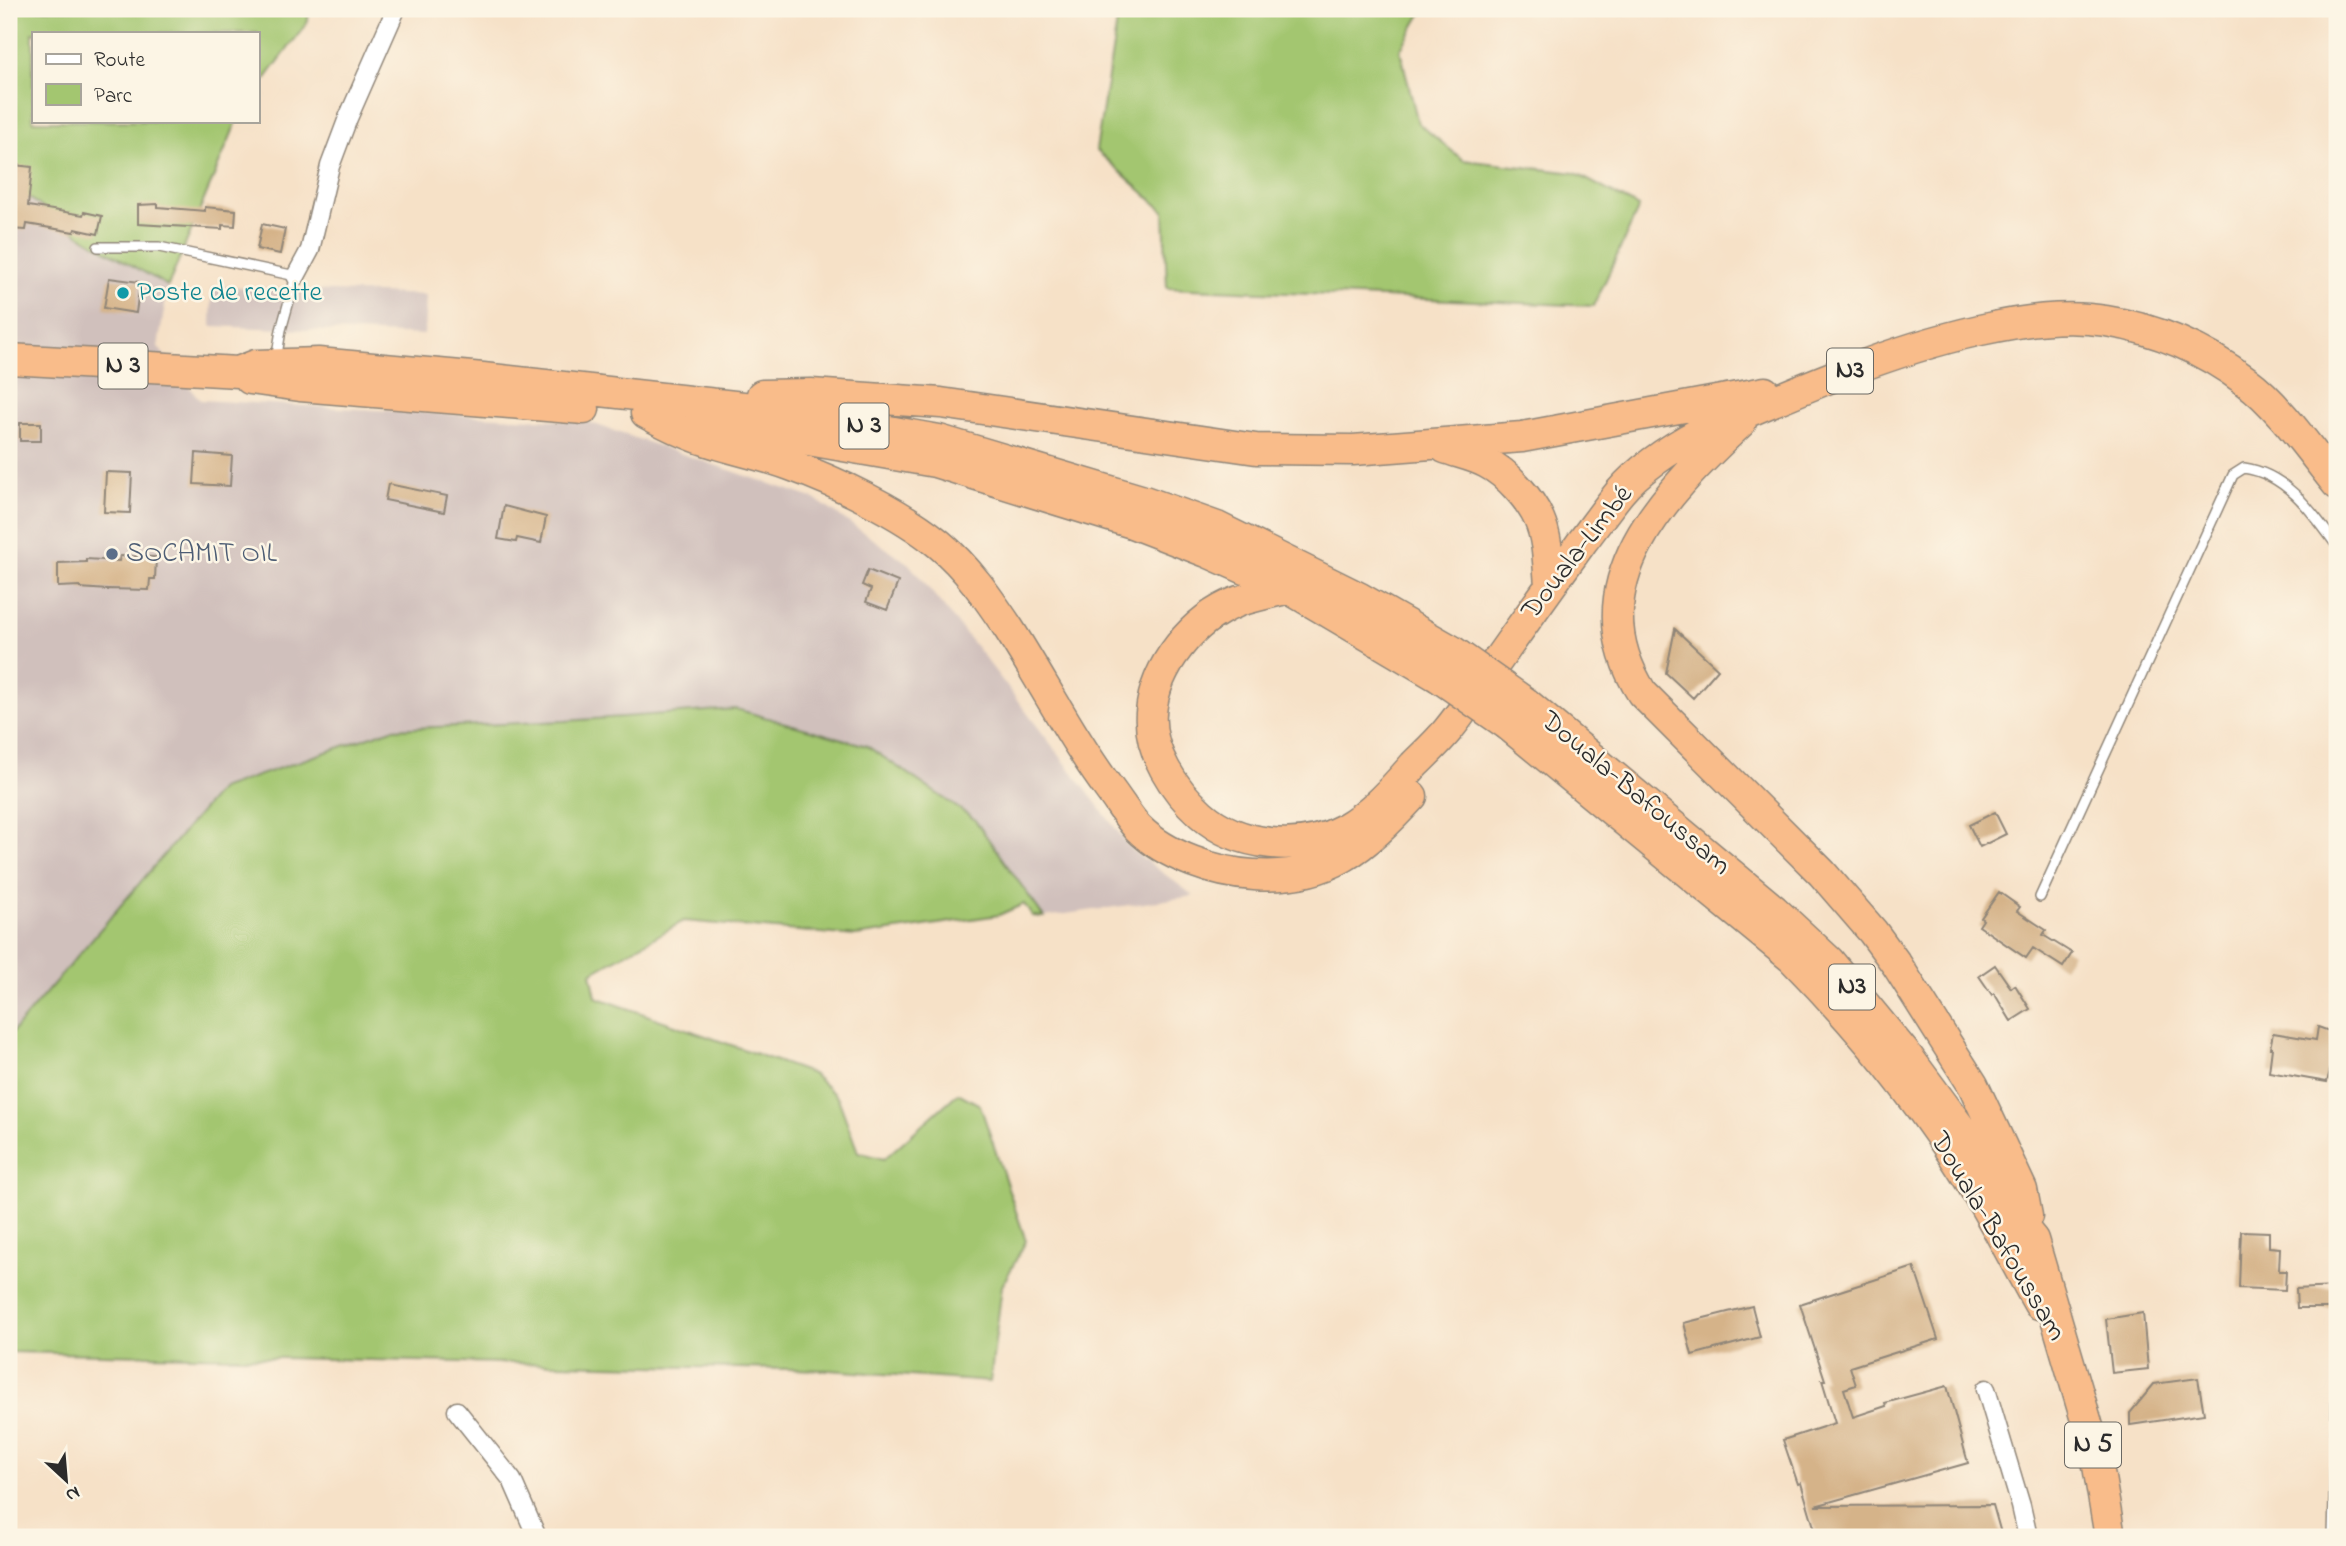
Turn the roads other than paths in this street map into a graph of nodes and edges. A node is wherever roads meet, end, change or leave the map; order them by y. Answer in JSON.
{"nodes":[{"id":1,"x":396,"y":9,"type":"edge"},
{"id":2,"x":98,"y":247,"type":"dead end"},
{"id":3,"x":296,"y":276,"type":"junction"},
{"id":4,"x":9,"y":359,"type":"edge"},
{"id":5,"x":276,"y":365,"type":"junction"},
{"id":6,"x":238,"y":372,"type":"junction"},
{"id":7,"x":1824,"y":381,"type":"junction"},
{"id":8,"x":651,"y":405,"type":"junction"},
{"id":9,"x":1757,"y":408,"type":"junction"},
{"id":10,"x":1437,"y":445,"type":"junction"},
{"id":11,"x":2337,"y":484,"type":"edge"},
{"id":12,"x":2337,"y":546,"type":"edge"},
{"id":13,"x":1550,"y":585,"type":"junction"},
{"id":14,"x":1288,"y":588,"type":"junction"},
{"id":15,"x":1444,"y":663,"type":"junction"},
{"id":16,"x":1517,"y":714,"type":"junction"},
{"id":17,"x":1448,"y":730,"type":"junction"},
{"id":18,"x":2040,"y":897,"type":"dead end"},
{"id":19,"x":2033,"y":1240,"type":"junction"},
{"id":20,"x":2067,"y":1356,"type":"junction"},
{"id":21,"x":2337,"y":1386,"type":"edge"},
{"id":22,"x":1986,"y":1389,"type":"dead end"},
{"id":23,"x":457,"y":1411,"type":"dead end"},
{"id":24,"x":537,"y":1537,"type":"edge"},
{"id":25,"x":2028,"y":1537,"type":"edge"},
{"id":26,"x":2110,"y":1537,"type":"edge"},
{"id":27,"x":2333,"y":1537,"type":"edge"}],
"edges":[{"from":1,"to":3,"type":"street"},
{"from":2,"to":3,"type":"lane"},
{"from":3,"to":5,"type":"lane"},
{"from":4,"to":6,"type":"highway","number":"N 3"},
{"from":5,"to":6,"type":"highway","number":"N 3"},
{"from":5,"to":8,"type":"highway","number":"N 3"},
{"from":6,"to":8,"type":"highway","number":"N 3"},
{"from":7,"to":9,"type":"highway","name":"Douala-Limbé","number":"N3"},
{"from":7,"to":10,"type":"highway"},
{"from":7,"to":11,"type":"highway","name":"Douala-Limbé","number":"N3"},
{"from":8,"to":10,"type":"highway"},
{"from":8,"to":14,"type":"highway","number":"N 3"},
{"from":8,"to":15,"type":"highway","number":"N 3"},
{"from":8,"to":17,"type":"highway"},
{"from":9,"to":13,"type":"highway","name":"Douala-Limbé","number":"N3"},
{"from":9,"to":19,"type":"highway"},
{"from":10,"to":13,"type":"highway"},
{"from":12,"to":18,"type":"lane"},
{"from":13,"to":17,"type":"highway","name":"Douala-Limbé","number":"N3"},
{"from":14,"to":15,"type":"highway","number":"N 3"},
{"from":14,"to":17,"type":"highway"},
{"from":15,"to":16,"type":"highway","name":"Douala-Bafoussam","number":"N3","bridge":true},
{"from":16,"to":19,"type":"highway","name":"Douala-Bafoussam","number":"N3"},
{"from":16,"to":20,"type":"highway","name":"Douala-Bafoussam","number":"N3"},
{"from":19,"to":20,"type":"highway","name":"Douala-Bafoussam","number":"N3"},
{"from":20,"to":26,"type":"highway","number":"N 5"},
{"from":21,"to":27,"type":"lane"},
{"from":22,"to":25,"type":"street"},
{"from":23,"to":24,"type":"street"}]}
